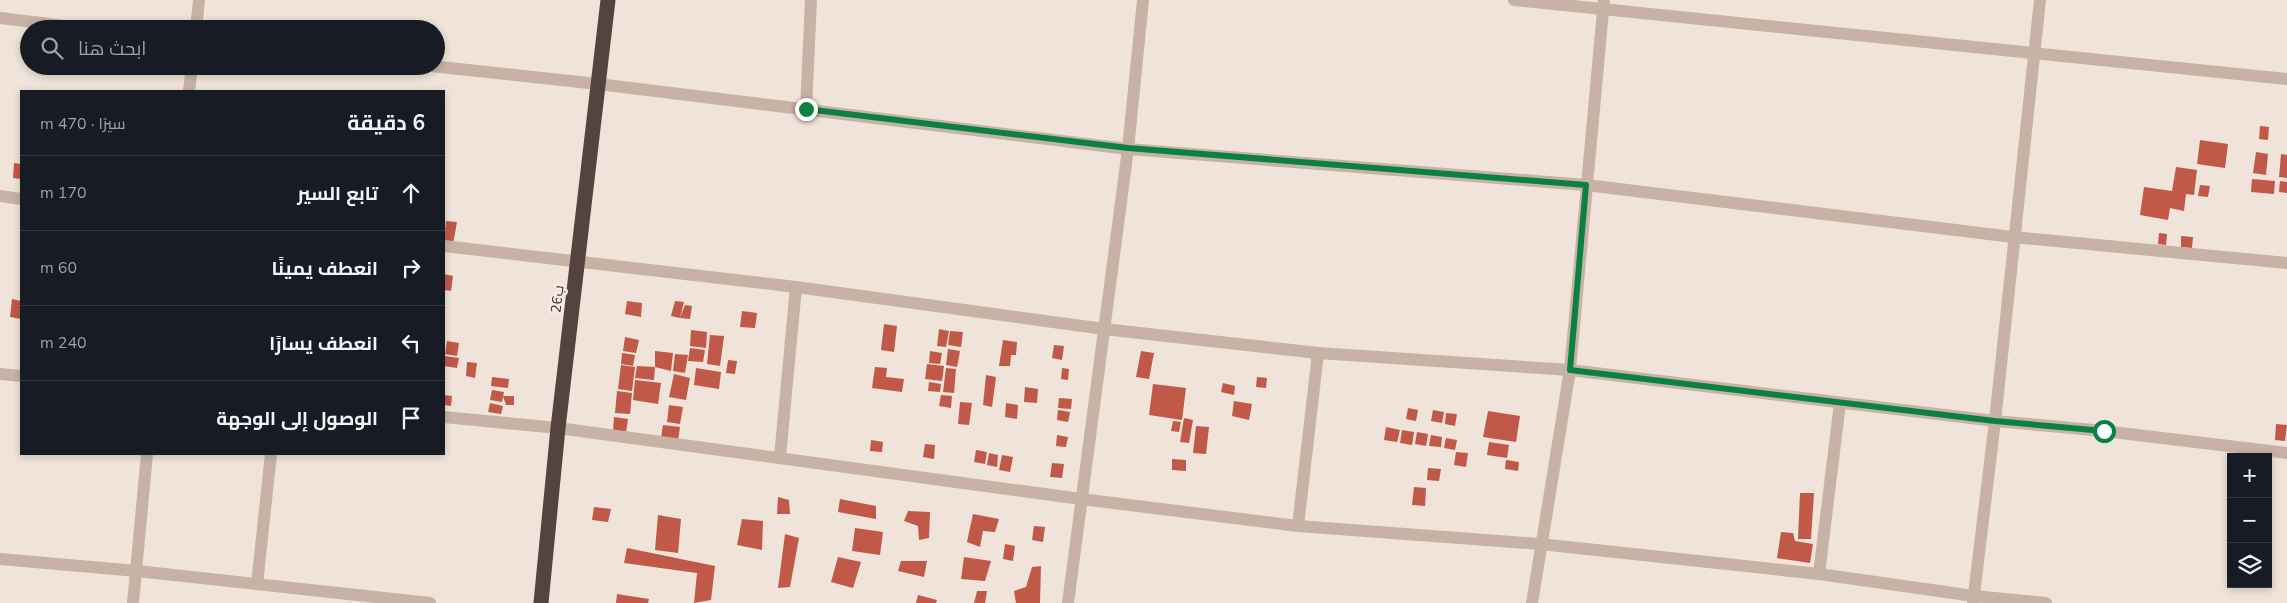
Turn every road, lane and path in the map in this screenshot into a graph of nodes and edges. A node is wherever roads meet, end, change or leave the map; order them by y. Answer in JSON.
{"nodes":[{"id":1,"x":199,"y":0,"type":"edge"},
{"id":2,"x":608,"y":0,"type":"edge"},
{"id":3,"x":811,"y":0,"type":"edge"},
{"id":4,"x":1143,"y":0,"type":"edge"},
{"id":5,"x":1514,"y":0,"type":"edge"},
{"id":6,"x":2040,"y":0,"type":"edge"},
{"id":7,"x":1604,"y":4,"type":"edge"},
{"id":8,"x":0,"y":18,"type":"edge"},
{"id":9,"x":20,"y":20,"type":"edge"},
{"id":10,"x":197,"y":20,"type":"edge"},
{"id":11,"x":2034,"y":54,"type":"junction"},
{"id":12,"x":445,"y":68,"type":"edge"},
{"id":13,"x":191,"y":75,"type":"edge"},
{"id":14,"x":2287,"y":79,"type":"edge"},
{"id":15,"x":598,"y":84,"type":"junction"},
{"id":16,"x":189,"y":90,"type":"edge"},
{"id":17,"x":806,"y":109,"type":"junction"},
{"id":18,"x":1128,"y":148,"type":"junction"},
{"id":19,"x":1586,"y":185,"type":"junction"},
{"id":20,"x":0,"y":196,"type":"edge"},
{"id":21,"x":20,"y":198,"type":"edge"},
{"id":22,"x":2014,"y":237,"type":"junction"},
{"id":23,"x":445,"y":246,"type":"edge"},
{"id":24,"x":578,"y":262,"type":"junction"},
{"id":25,"x":2287,"y":263,"type":"edge"},
{"id":26,"x":796,"y":287,"type":"junction"},
{"id":27,"x":1104,"y":329,"type":"junction"},
{"id":28,"x":1318,"y":353,"type":"junction"},
{"id":29,"x":1570,"y":370,"type":"junction"},
{"id":30,"x":0,"y":374,"type":"edge"},
{"id":31,"x":20,"y":376,"type":"edge"},
{"id":32,"x":1840,"y":403,"type":"junction"},
{"id":33,"x":445,"y":417,"type":"edge"},
{"id":34,"x":1995,"y":421,"type":"junction"},
{"id":35,"x":558,"y":428,"type":"junction"},
{"id":36,"x":2287,"y":453,"type":"edge"},
{"id":37,"x":147,"y":455,"type":"edge"},
{"id":38,"x":271,"y":455,"type":"edge"},
{"id":39,"x":780,"y":457,"type":"junction"},
{"id":40,"x":1081,"y":499,"type":"junction"},
{"id":41,"x":1298,"y":526,"type":"junction"},
{"id":42,"x":1540,"y":544,"type":"junction"},
{"id":43,"x":0,"y":559,"type":"edge"},
{"id":44,"x":137,"y":571,"type":"junction"},
{"id":45,"x":1819,"y":574,"type":"junction"},
{"id":46,"x":257,"y":584,"type":"junction"},
{"id":47,"x":1973,"y":599,"type":"edge"},
{"id":48,"x":133,"y":603,"type":"edge"},
{"id":49,"x":430,"y":603,"type":"edge"},
{"id":50,"x":540,"y":603,"type":"edge"},
{"id":51,"x":1068,"y":603,"type":"edge"},
{"id":52,"x":1532,"y":603,"type":"edge"},
{"id":53,"x":2046,"y":603,"type":"edge"}],
"edges":[{"from":1,"to":10,"type":"street"},
{"from":2,"to":15,"type":"highway","name":"26ب"},
{"from":3,"to":17,"type":"street"},
{"from":4,"to":18,"type":"street"},
{"from":5,"to":7,"type":"street"},
{"from":6,"to":11,"type":"street"},
{"from":7,"to":11,"type":"street"},
{"from":7,"to":19,"type":"street"},
{"from":8,"to":9,"type":"street"},
{"from":11,"to":14,"type":"street"},
{"from":11,"to":22,"type":"street"},
{"from":12,"to":15,"type":"street"},
{"from":13,"to":16,"type":"street"},
{"from":15,"to":17,"type":"street"},
{"from":15,"to":24,"type":"highway","name":"26ب"},
{"from":17,"to":18,"type":"street"},
{"from":18,"to":19,"type":"street"},
{"from":18,"to":27,"type":"street"},
{"from":19,"to":22,"type":"street"},
{"from":19,"to":29,"type":"street"},
{"from":20,"to":21,"type":"street"},
{"from":22,"to":25,"type":"street"},
{"from":22,"to":34,"type":"street"},
{"from":23,"to":24,"type":"street"},
{"from":24,"to":26,"type":"street"},
{"from":24,"to":35,"type":"highway","name":"26ب"},
{"from":26,"to":27,"type":"street"},
{"from":26,"to":39,"type":"street"},
{"from":27,"to":28,"type":"street"},
{"from":27,"to":40,"type":"street"},
{"from":28,"to":29,"type":"street"},
{"from":28,"to":41,"type":"street"},
{"from":29,"to":32,"type":"street"},
{"from":29,"to":42,"type":"street"},
{"from":30,"to":31,"type":"street"},
{"from":32,"to":34,"type":"street"},
{"from":32,"to":45,"type":"street"},
{"from":33,"to":35,"type":"street"},
{"from":34,"to":36,"type":"street"},
{"from":34,"to":47,"type":"street"},
{"from":35,"to":39,"type":"street"},
{"from":35,"to":50,"type":"highway","name":"26ب"},
{"from":37,"to":44,"type":"street"},
{"from":38,"to":46,"type":"street"},
{"from":39,"to":40,"type":"street"},
{"from":40,"to":41,"type":"street"},
{"from":40,"to":51,"type":"street"},
{"from":41,"to":42,"type":"street"},
{"from":42,"to":45,"type":"street"},
{"from":42,"to":52,"type":"street"},
{"from":43,"to":44,"type":"street"},
{"from":44,"to":46,"type":"street"},
{"from":44,"to":48,"type":"street"},
{"from":45,"to":47,"type":"street"},
{"from":46,"to":49,"type":"street"},
{"from":47,"to":53,"type":"street"}]}
